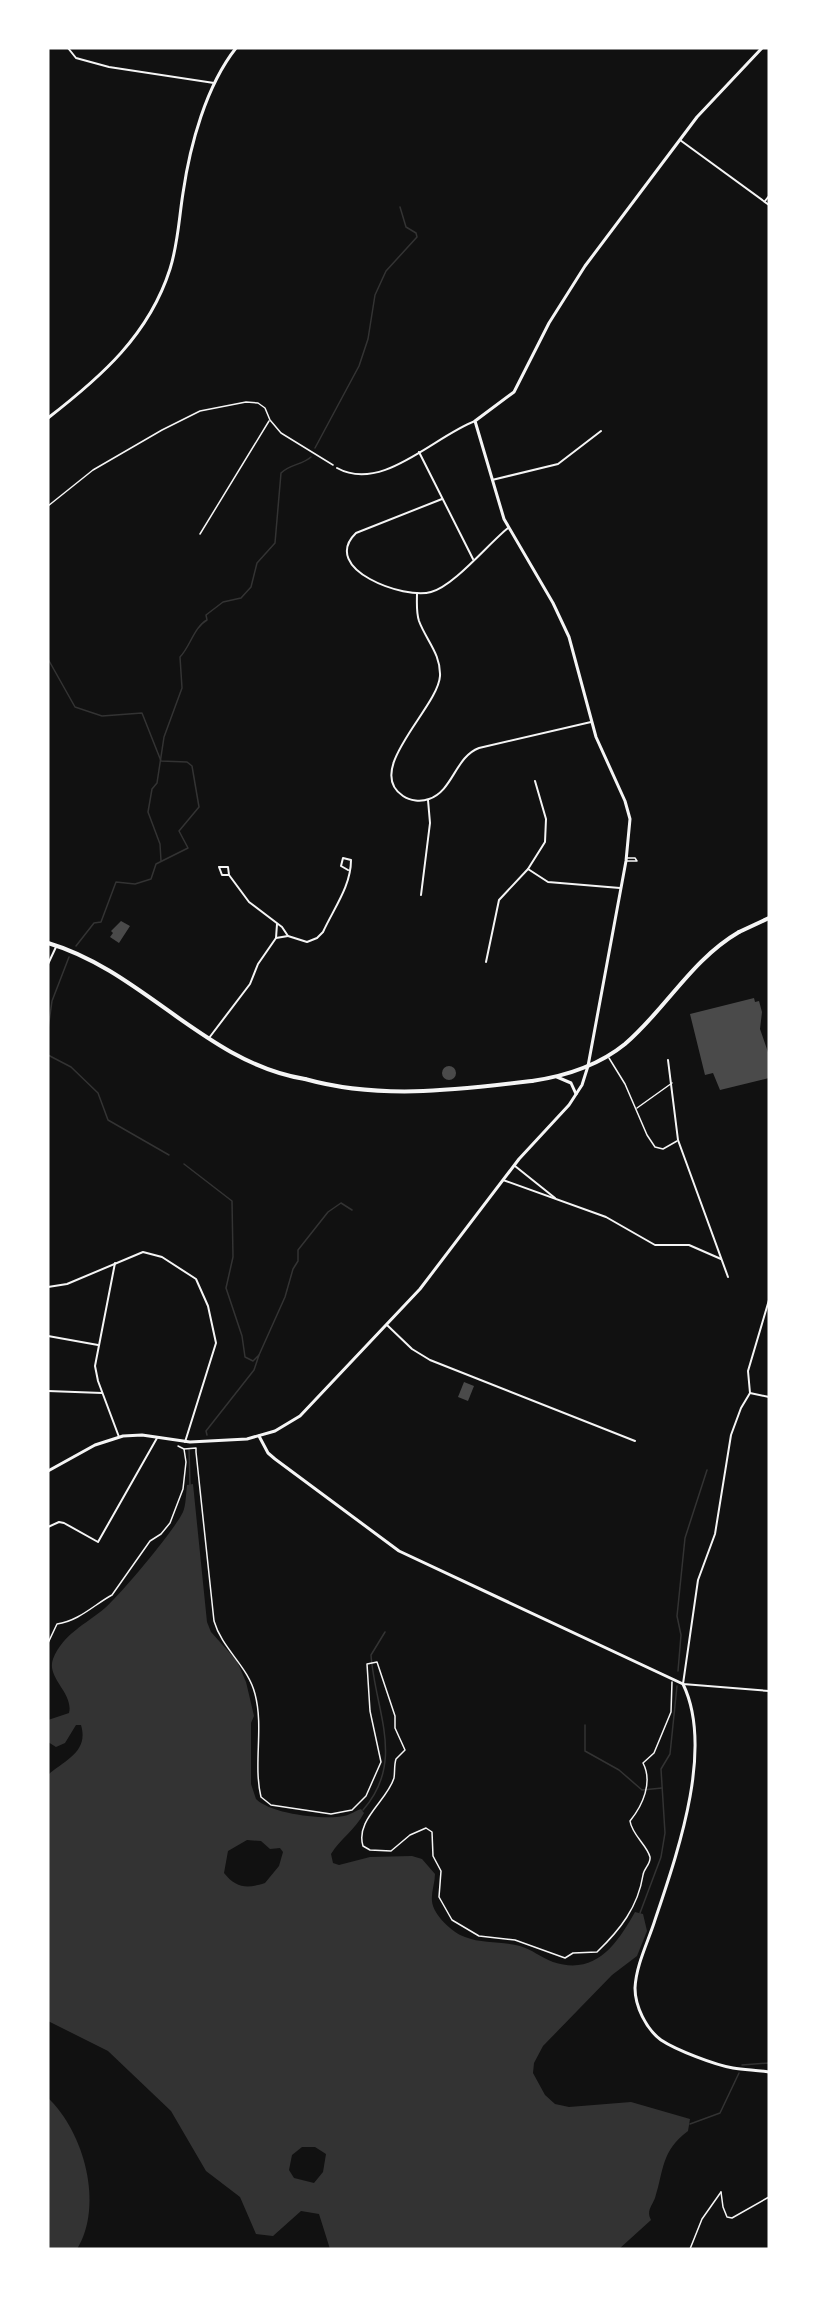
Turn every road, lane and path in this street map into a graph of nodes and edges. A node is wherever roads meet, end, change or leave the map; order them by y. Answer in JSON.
{"nodes":[{"id":1,"x":68,"y":48,"type":"edge"},
{"id":2,"x":236,"y":48,"type":"edge"},
{"id":3,"x":762,"y":48,"type":"edge"},
{"id":4,"x":216,"y":83,"type":"junction"},
{"id":5,"x":680,"y":140,"type":"junction"},
{"id":6,"x":769,"y":196,"type":"edge"},
{"id":7,"x":765,"y":201,"type":"junction"},
{"id":8,"x":769,"y":205,"type":"edge"},
{"id":9,"x":48,"y":418,"type":"edge"},
{"id":10,"x":270,"y":420,"type":"junction"},
{"id":11,"x":475,"y":421,"type":"junction"},
{"id":12,"x":601,"y":431,"type":"dead end"},
{"id":13,"x":419,"y":451,"type":"junction"},
{"id":14,"x":337,"y":468,"type":"joint"},
{"id":15,"x":492,"y":480,"type":"junction"},
{"id":16,"x":442,"y":499,"type":"junction"},
{"id":17,"x":48,"y":506,"type":"edge"},
{"id":18,"x":508,"y":528,"type":"junction"},
{"id":19,"x":200,"y":534,"type":"dead end"},
{"id":20,"x":472,"y":559,"type":"junction"},
{"id":21,"x":417,"y":593,"type":"junction"},
{"id":22,"x":591,"y":722,"type":"junction"},
{"id":23,"x":535,"y":781,"type":"dead end"},
{"id":24,"x":428,"y":800,"type":"junction"},
{"id":25,"x":528,"y":869,"type":"junction"},
{"id":26,"x":348,"y":870,"type":"dead end"},
{"id":27,"x":229,"y":875,"type":"dead end"},
{"id":28,"x":621,"y":888,"type":"junction"},
{"id":29,"x":421,"y":895,"type":"dead end"},
{"id":30,"x":769,"y":918,"type":"edge"},
{"id":31,"x":277,"y":924,"type":"junction"},
{"id":32,"x":288,"y":936,"type":"junction"},
{"id":33,"x":276,"y":938,"type":"junction"},
{"id":34,"x":48,"y":943,"type":"edge"},
{"id":35,"x":57,"y":946,"type":"junction"},
{"id":36,"x":486,"y":962,"type":"dead end"},
{"id":37,"x":48,"y":964,"type":"edge"},
{"id":38,"x":209,"y":1038,"type":"junction"},
{"id":39,"x":608,"y":1056,"type":"junction"},
{"id":40,"x":668,"y":1060,"type":"dead end"},
{"id":41,"x":588,"y":1066,"type":"junction"},
{"id":42,"x":556,"y":1077,"type":"junction"},
{"id":43,"x":672,"y":1083,"type":"junction"},
{"id":44,"x":576,"y":1094,"type":"junction"},
{"id":45,"x":636,"y":1108,"type":"junction"},
{"id":46,"x":678,"y":1140,"type":"junction"},
{"id":47,"x":514,"y":1166,"type":"junction"},
{"id":48,"x":503,"y":1180,"type":"junction"},
{"id":49,"x":557,"y":1200,"type":"junction"},
{"id":50,"x":721,"y":1259,"type":"junction"},
{"id":51,"x":115,"y":1263,"type":"junction"},
{"id":52,"x":728,"y":1277,"type":"dead end"},
{"id":53,"x":48,"y":1287,"type":"edge"},
{"id":54,"x":769,"y":1300,"type":"edge"},
{"id":55,"x":387,"y":1325,"type":"junction"},
{"id":56,"x":48,"y":1336,"type":"edge"},
{"id":57,"x":99,"y":1346,"type":"junction"},
{"id":58,"x":48,"y":1391,"type":"edge"},
{"id":59,"x":102,"y":1393,"type":"junction"},
{"id":60,"x":750,"y":1393,"type":"junction"},
{"id":61,"x":769,"y":1397,"type":"edge"},
{"id":62,"x":259,"y":1436,"type":"junction"},
{"id":63,"x":119,"y":1437,"type":"junction"},
{"id":64,"x":157,"y":1438,"type":"junction"},
{"id":65,"x":635,"y":1441,"type":"dead end"},
{"id":66,"x":185,"y":1442,"type":"junction"},
{"id":67,"x":178,"y":1446,"type":"dead end"},
{"id":68,"x":184,"y":1449,"type":"junction"},
{"id":69,"x":48,"y":1471,"type":"edge"},
{"id":70,"x":48,"y":1527,"type":"edge"},
{"id":71,"x":48,"y":1642,"type":"edge"},
{"id":72,"x":673,"y":1679,"type":"junction"},
{"id":73,"x":683,"y":1684,"type":"junction"},
{"id":74,"x":769,"y":1691,"type":"edge"},
{"id":75,"x":769,"y":2072,"type":"edge"},
{"id":76,"x":769,"y":2197,"type":"edge"},
{"id":77,"x":690,"y":2249,"type":"edge"}],
"edges":[{"from":1,"to":4,"type":"street"},
{"from":2,"to":4,"type":"street"},
{"from":3,"to":5,"type":"street"},
{"from":4,"to":9,"type":"street"},
{"from":5,"to":7,"type":"street"},
{"from":5,"to":11,"type":"street"},
{"from":6,"to":7,"type":"street"},
{"from":7,"to":8,"type":"street"},
{"from":10,"to":14,"type":"path"},
{"from":10,"to":17,"type":"path"},
{"from":10,"to":19,"type":"path"},
{"from":11,"to":13,"type":"street"},
{"from":11,"to":15,"type":"street"},
{"from":12,"to":15,"type":"street"},
{"from":13,"to":14,"type":"street"},
{"from":13,"to":16,"type":"street"},
{"from":15,"to":18,"type":"street"},
{"from":16,"to":20,"type":"street"},
{"from":16,"to":21,"type":"street"},
{"from":18,"to":20,"type":"street"},
{"from":18,"to":22,"type":"street"},
{"from":20,"to":21,"type":"street"},
{"from":21,"to":24,"type":"street"},
{"from":22,"to":24,"type":"street"},
{"from":22,"to":28,"type":"street"},
{"from":23,"to":25,"type":"street"},
{"from":24,"to":29,"type":"street"},
{"from":25,"to":28,"type":"street"},
{"from":25,"to":36,"type":"street"},
{"from":26,"to":32,"type":"street"},
{"from":27,"to":31,"type":"street"},
{"from":28,"to":41,"type":"street"},
{"from":30,"to":39,"type":"main road"},
{"from":31,"to":32,"type":"street"},
{"from":31,"to":33,"type":"street"},
{"from":32,"to":33,"type":"street"},
{"from":33,"to":38,"type":"street"},
{"from":34,"to":35,"type":"main road"},
{"from":35,"to":37,"type":"street"},
{"from":35,"to":38,"type":"main road"},
{"from":38,"to":42,"type":"main road"},
{"from":39,"to":41,"type":"main road"},
{"from":39,"to":45,"type":"lane"},
{"from":40,"to":43,"type":"street"},
{"from":41,"to":42,"type":"main road"},
{"from":41,"to":44,"type":"street"},
{"from":42,"to":44,"type":"street"},
{"from":43,"to":45,"type":"lane"},
{"from":43,"to":46,"type":"street"},
{"from":44,"to":47,"type":"street"},
{"from":45,"to":46,"type":"lane"},
{"from":46,"to":50,"type":"street"},
{"from":47,"to":48,"type":"street"},
{"from":47,"to":49,"type":"street"},
{"from":48,"to":49,"type":"street"},
{"from":48,"to":55,"type":"street"},
{"from":49,"to":50,"type":"street"},
{"from":50,"to":52,"type":"street"},
{"from":51,"to":53,"type":"street"},
{"from":51,"to":57,"type":"street"},
{"from":51,"to":66,"type":"street"},
{"from":54,"to":60,"type":"street"},
{"from":55,"to":62,"type":"street"},
{"from":55,"to":65,"type":"street"},
{"from":56,"to":57,"type":"street"},
{"from":57,"to":59,"type":"street"},
{"from":58,"to":59,"type":"street"},
{"from":59,"to":63,"type":"street"},
{"from":60,"to":61,"type":"street"},
{"from":60,"to":73,"type":"street"},
{"from":62,"to":66,"type":"street"},
{"from":62,"to":72,"type":"street"},
{"from":63,"to":64,"type":"street"},
{"from":63,"to":69,"type":"street"},
{"from":64,"to":66,"type":"street"},
{"from":64,"to":70,"type":"street"},
{"from":67,"to":68,"type":"path"},
{"from":68,"to":71,"type":"path"},
{"from":68,"to":72,"type":"path"},
{"from":72,"to":73,"type":"street"},
{"from":73,"to":74,"type":"street"},
{"from":73,"to":75,"type":"street"},
{"from":76,"to":77,"type":"path"}]}
